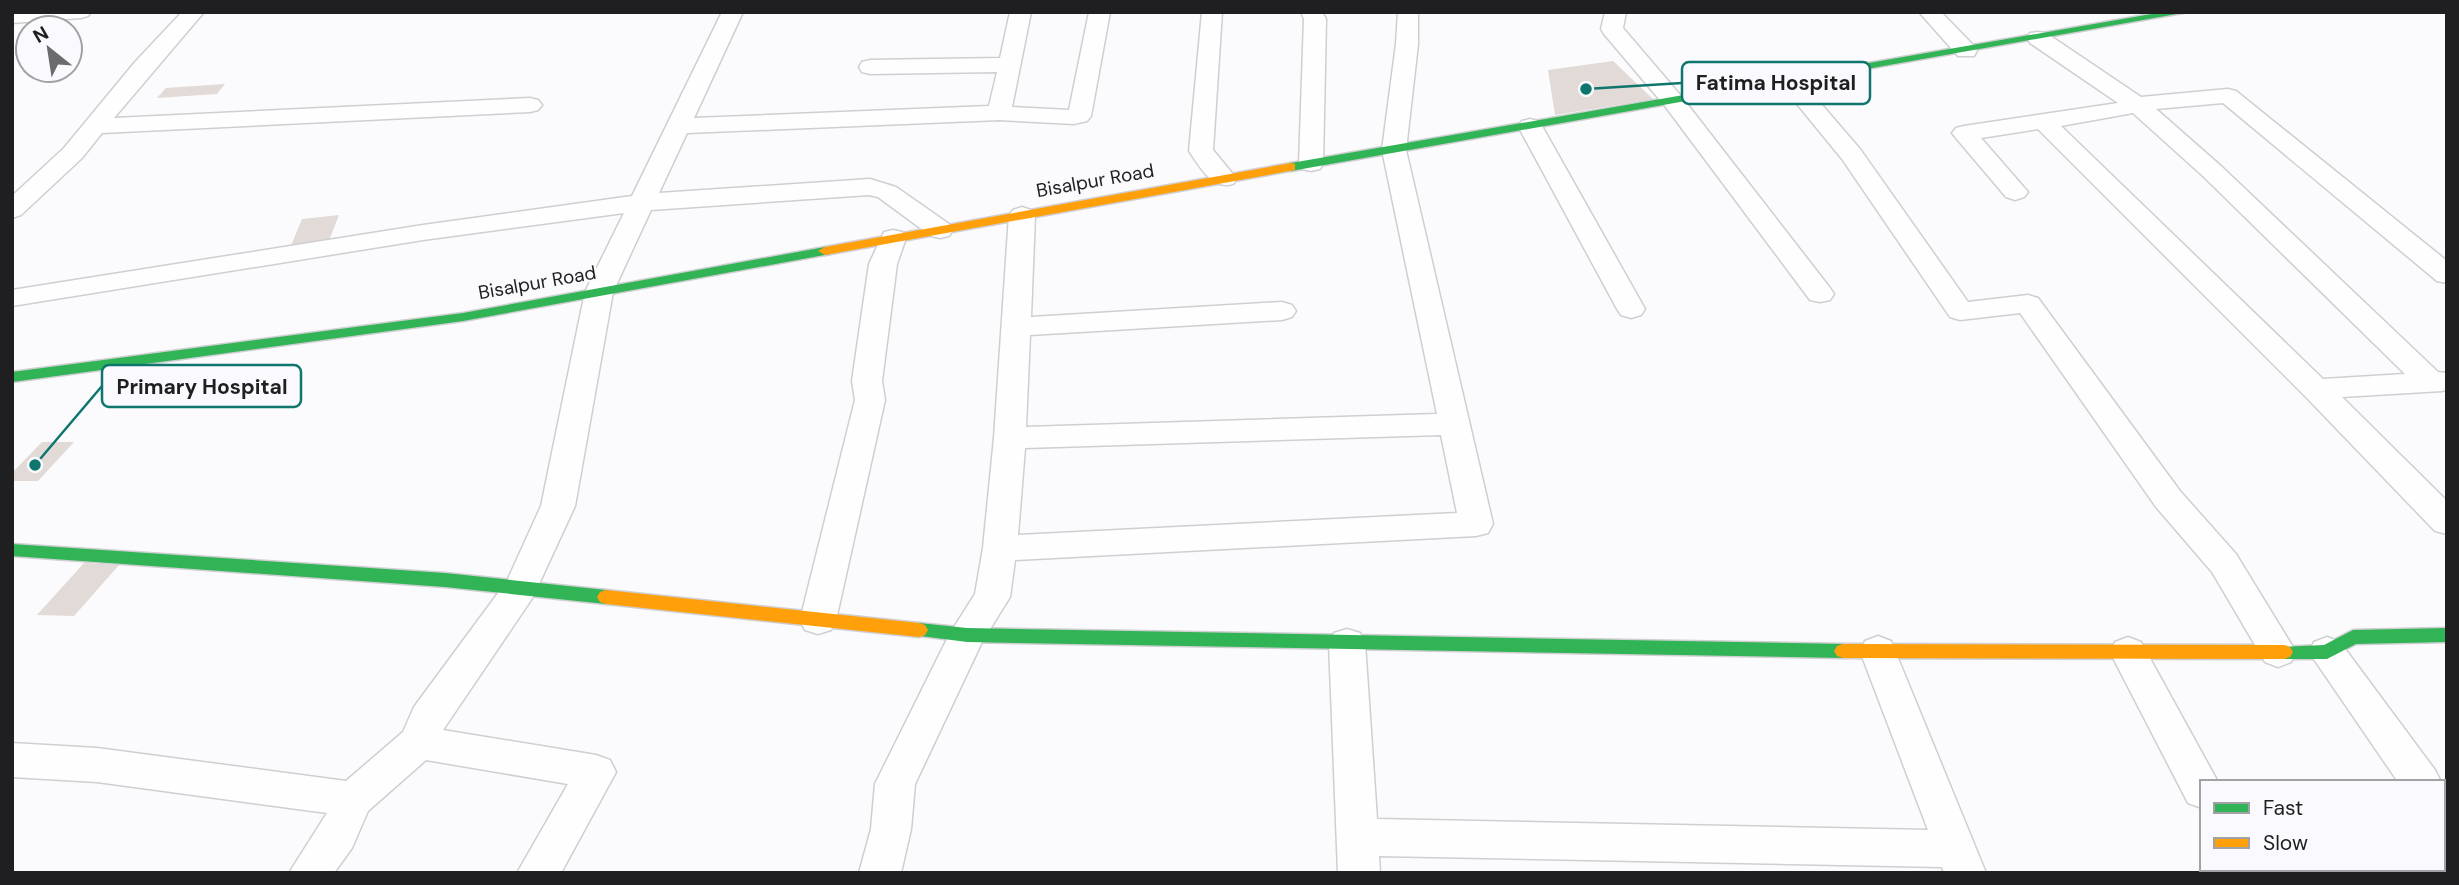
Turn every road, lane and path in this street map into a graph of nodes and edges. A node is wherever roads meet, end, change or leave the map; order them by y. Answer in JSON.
{"nodes":[{"id":1,"x":81,"y":12,"type":"edge"},
{"id":2,"x":194,"y":12,"type":"edge"},
{"id":3,"x":733,"y":12,"type":"edge"},
{"id":4,"x":1021,"y":12,"type":"edge"},
{"id":5,"x":1100,"y":12,"type":"edge"},
{"id":6,"x":1212,"y":12,"type":"edge"},
{"id":7,"x":1311,"y":12,"type":"edge"},
{"id":8,"x":1408,"y":12,"type":"edge"},
{"id":9,"x":1616,"y":12,"type":"edge"},
{"id":10,"x":1929,"y":12,"type":"edge"},
{"id":11,"x":2183,"y":12,"type":"edge"},
{"id":12,"x":12,"y":16,"type":"edge"},
{"id":13,"x":2038,"y":38,"type":"junction"},
{"id":14,"x":1966,"y":51,"type":"junction"},
{"id":15,"x":1011,"y":65,"type":"junction"},
{"id":16,"x":870,"y":67,"type":"dead end"},
{"id":17,"x":1790,"y":82,"type":"junction"},
{"id":18,"x":1673,"y":102,"type":"junction"},
{"id":19,"x":2136,"y":104,"type":"junction"},
{"id":20,"x":530,"y":105,"type":"dead end"},
{"id":21,"x":999,"y":113,"type":"junction"},
{"id":22,"x":2044,"y":122,"type":"junction"},
{"id":23,"x":95,"y":126,"type":"junction"},
{"id":24,"x":677,"y":126,"type":"junction"},
{"id":25,"x":1530,"y":127,"type":"junction"},
{"id":26,"x":1394,"y":150,"type":"junction"},
{"id":27,"x":1311,"y":164,"type":"junction"},
{"id":28,"x":1224,"y":179,"type":"junction"},
{"id":29,"x":2015,"y":192,"type":"dead end"},
{"id":30,"x":639,"y":203,"type":"junction"},
{"id":31,"x":12,"y":210,"type":"edge"},
{"id":32,"x":1022,"y":215,"type":"junction"},
{"id":33,"x":940,"y":230,"type":"junction"},
{"id":34,"x":893,"y":238,"type":"junction"},
{"id":35,"x":2447,"y":275,"type":"edge"},
{"id":36,"x":599,"y":292,"type":"junction"},
{"id":37,"x":1820,"y":294,"type":"dead end"},
{"id":38,"x":12,"y":298,"type":"edge"},
{"id":39,"x":1631,"y":309,"type":"dead end"},
{"id":40,"x":1282,"y":311,"type":"dead end"},
{"id":41,"x":1017,"y":327,"type":"junction"},
{"id":42,"x":12,"y":377,"type":"edge"},
{"id":43,"x":2439,"y":382,"type":"edge"},
{"id":44,"x":2316,"y":389,"type":"junction"},
{"id":45,"x":1455,"y":424,"type":"junction"},
{"id":46,"x":1010,"y":438,"type":"junction"},
{"id":47,"x":2447,"y":522,"type":"edge"},
{"id":48,"x":1000,"y":548,"type":"junction"},
{"id":49,"x":12,"y":550,"type":"edge"},
{"id":50,"x":520,"y":588,"type":"junction"},
{"id":51,"x":818,"y":620,"type":"junction"},
{"id":52,"x":967,"y":635,"type":"junction"},
{"id":53,"x":2447,"y":635,"type":"edge"},
{"id":54,"x":1347,"y":643,"type":"junction"},
{"id":55,"x":1878,"y":651,"type":"junction"},
{"id":56,"x":2128,"y":652,"type":"junction"},
{"id":57,"x":2278,"y":652,"type":"junction"},
{"id":58,"x":2327,"y":652,"type":"junction"},
{"id":59,"x":419,"y":742,"type":"junction"},
{"id":60,"x":12,"y":760,"type":"edge"},
{"id":61,"x":2420,"y":780,"type":"edge"},
{"id":62,"x":2200,"y":787,"type":"edge"},
{"id":63,"x":353,"y":799,"type":"junction"},
{"id":64,"x":1358,"y":855,"type":"edge"},
{"id":65,"x":1960,"y":861,"type":"edge"},
{"id":66,"x":310,"y":873,"type":"edge"},
{"id":67,"x":538,"y":873,"type":"edge"},
{"id":68,"x":880,"y":873,"type":"edge"}],
"edges":[{"from":1,"to":12,"type":"street"},
{"from":2,"to":23,"type":"street"},
{"from":3,"to":24,"type":"street"},
{"from":4,"to":15,"type":"street"},
{"from":5,"to":21,"type":"street"},
{"from":6,"to":28,"type":"street"},
{"from":7,"to":27,"type":"street"},
{"from":8,"to":26,"type":"street"},
{"from":9,"to":18,"type":"street"},
{"from":10,"to":14,"type":"street"},
{"from":11,"to":13,"type":"main road","name":"Bisalpur Road"},
{"from":13,"to":14,"type":"main road","name":"Bisalpur Road"},
{"from":13,"to":19,"type":"street"},
{"from":14,"to":17,"type":"main road","name":"Bisalpur Road"},
{"from":15,"to":16,"type":"street"},
{"from":15,"to":21,"type":"street"},
{"from":17,"to":18,"type":"main road","name":"Bisalpur Road"},
{"from":17,"to":57,"type":"street"},
{"from":18,"to":25,"type":"main road","name":"Bisalpur Road"},
{"from":18,"to":37,"type":"street"},
{"from":19,"to":22,"type":"street"},
{"from":19,"to":35,"type":"street"},
{"from":19,"to":43,"type":"street"},
{"from":20,"to":23,"type":"street"},
{"from":21,"to":24,"type":"street"},
{"from":22,"to":29,"type":"street"},
{"from":22,"to":44,"type":"street"},
{"from":23,"to":31,"type":"street"},
{"from":24,"to":30,"type":"street"},
{"from":25,"to":26,"type":"main road","name":"Bisalpur Road"},
{"from":25,"to":39,"type":"street"},
{"from":26,"to":27,"type":"main road","name":"Bisalpur Road"},
{"from":26,"to":45,"type":"street"},
{"from":27,"to":28,"type":"main road","name":"Bisalpur Road"},
{"from":28,"to":32,"type":"main road","name":"Bisalpur Road"},
{"from":30,"to":33,"type":"street"},
{"from":30,"to":36,"type":"street"},
{"from":30,"to":38,"type":"street"},
{"from":32,"to":33,"type":"main road","name":"Bisalpur Road"},
{"from":32,"to":41,"type":"street"},
{"from":33,"to":34,"type":"main road","name":"Bisalpur Road"},
{"from":34,"to":36,"type":"main road","name":"Bisalpur Road"},
{"from":34,"to":51,"type":"street"},
{"from":36,"to":42,"type":"main road","name":"Bisalpur Road"},
{"from":36,"to":50,"type":"street"},
{"from":40,"to":41,"type":"street"},
{"from":41,"to":46,"type":"street"},
{"from":43,"to":44,"type":"street"},
{"from":44,"to":47,"type":"street"},
{"from":45,"to":46,"type":"street"},
{"from":45,"to":48,"type":"street"},
{"from":46,"to":48,"type":"street"},
{"from":48,"to":52,"type":"street"},
{"from":49,"to":50,"type":"main road"},
{"from":50,"to":51,"type":"main road"},
{"from":50,"to":59,"type":"street"},
{"from":51,"to":52,"type":"main road"},
{"from":52,"to":54,"type":"main road"},
{"from":52,"to":68,"type":"street"},
{"from":53,"to":58,"type":"main road"},
{"from":54,"to":55,"type":"main road"},
{"from":54,"to":64,"type":"street"},
{"from":55,"to":56,"type":"main road"},
{"from":55,"to":65,"type":"street"},
{"from":56,"to":57,"type":"main road"},
{"from":56,"to":62,"type":"street"},
{"from":57,"to":58,"type":"main road"},
{"from":58,"to":61,"type":"street"},
{"from":59,"to":63,"type":"street"},
{"from":59,"to":67,"type":"street"},
{"from":60,"to":63,"type":"street"},
{"from":63,"to":66,"type":"street"},
{"from":64,"to":65,"type":"street"}]}
